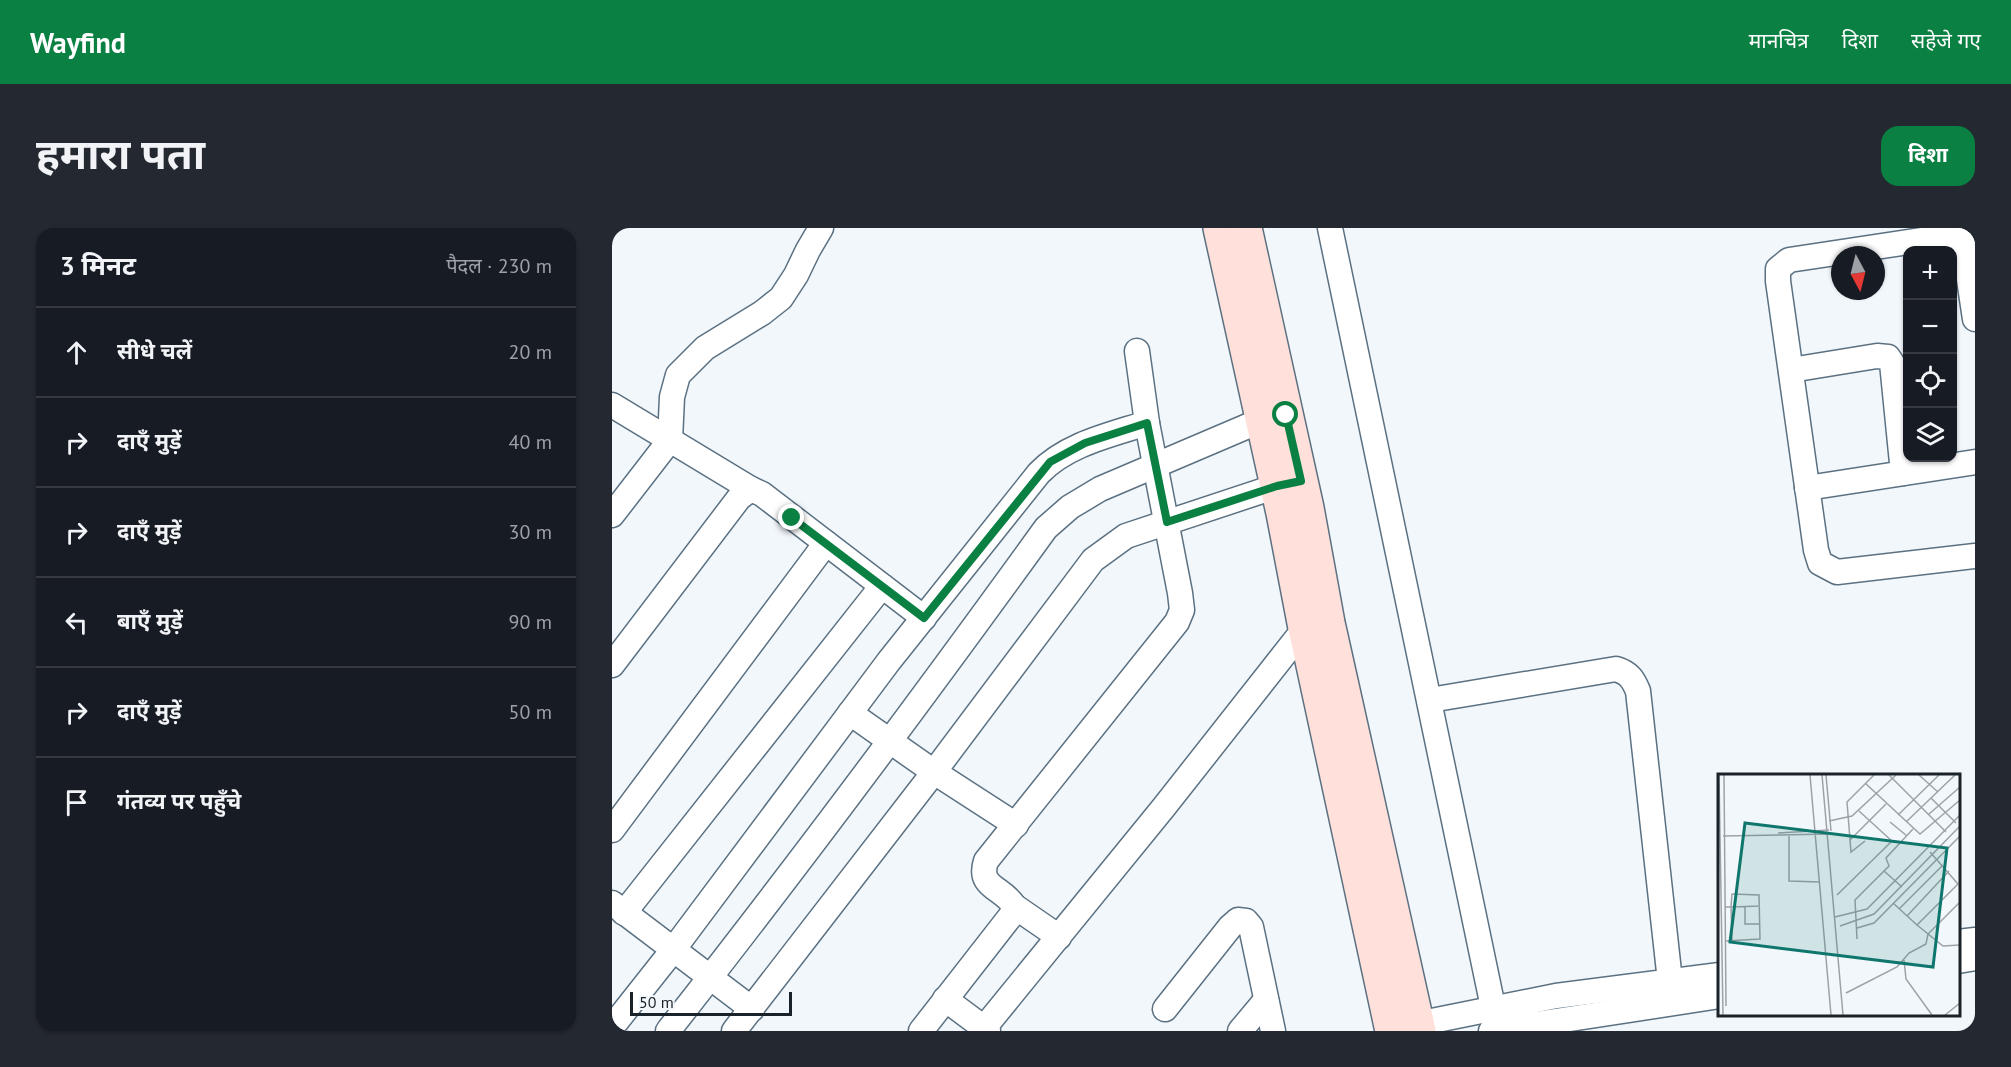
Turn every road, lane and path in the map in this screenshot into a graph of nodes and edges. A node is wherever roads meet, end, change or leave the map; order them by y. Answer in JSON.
{"nodes":[{"id":1,"x":821,"y":228,"type":"edge"},
{"id":2,"x":1220,"y":228,"type":"edge"},
{"id":3,"x":1245,"y":228,"type":"edge"},
{"id":4,"x":1330,"y":228,"type":"edge"},
{"id":5,"x":1968,"y":232,"type":"edge"},
{"id":6,"x":806,"y":239,"type":"edge"},
{"id":7,"x":1975,"y":320,"type":"edge"},
{"id":8,"x":1137,"y":351,"type":"dead end"},
{"id":9,"x":1791,"y":370,"type":"junction"},
{"id":10,"x":612,"y":405,"type":"edge"},
{"id":11,"x":1262,"y":420,"type":"junction"},
{"id":12,"x":1147,"y":423,"type":"junction"},
{"id":13,"x":670,"y":440,"type":"junction"},
{"id":14,"x":1975,"y":462,"type":"edge"},
{"id":15,"x":1156,"y":465,"type":"junction"},
{"id":16,"x":1903,"y":473,"type":"junction"},
{"id":17,"x":1289,"y":484,"type":"junction"},
{"id":18,"x":1807,"y":488,"type":"junction"},
{"id":19,"x":751,"y":489,"type":"junction"},
{"id":20,"x":612,"y":515,"type":"edge"},
{"id":21,"x":1167,"y":522,"type":"junction"},
{"id":22,"x":826,"y":543,"type":"junction"},
{"id":23,"x":1975,"y":556,"type":"edge"},
{"id":24,"x":882,"y":586,"type":"junction"},
{"id":25,"x":924,"y":618,"type":"junction"},
{"id":26,"x":1305,"y":628,"type":"junction"},
{"id":27,"x":612,"y":665,"type":"edge"},
{"id":28,"x":1430,"y":700,"type":"junction"},
{"id":29,"x":850,"y":713,"type":"junction"},
{"id":30,"x":890,"y":741,"type":"junction"},
{"id":31,"x":934,"y":772,"type":"junction"},
{"id":32,"x":1016,"y":825,"type":"junction"},
{"id":33,"x":612,"y":830,"type":"edge"},
{"id":34,"x":1014,"y":906,"type":"junction"},
{"id":35,"x":618,"y":908,"type":"edge"},
{"id":36,"x":1059,"y":936,"type":"junction"},
{"id":37,"x":1975,"y":940,"type":"edge"},
{"id":38,"x":1960,"y":942,"type":"edge"},
{"id":39,"x":673,"y":950,"type":"junction"},
{"id":40,"x":1975,"y":958,"type":"edge"},
{"id":41,"x":1960,"y":961,"type":"edge"},
{"id":42,"x":1718,"y":975,"type":"edge"},
{"id":43,"x":711,"y":977,"type":"junction"},
{"id":44,"x":1670,"y":981,"type":"junction"},
{"id":45,"x":1718,"y":996,"type":"edge"},
{"id":46,"x":945,"y":999,"type":"junction"},
{"id":47,"x":1266,"y":1000,"type":"junction"},
{"id":48,"x":752,"y":1009,"type":"junction"},
{"id":49,"x":1165,"y":1009,"type":"dead end"},
{"id":50,"x":615,"y":1018,"type":"edge"},
{"id":51,"x":1495,"y":1025,"type":"edge"},
{"id":52,"x":1405,"y":1029,"type":"edge"},
{"id":53,"x":986,"y":1030,"type":"edge"},
{"id":54,"x":668,"y":1031,"type":"edge"},
{"id":55,"x":735,"y":1031,"type":"edge"},
{"id":56,"x":921,"y":1031,"type":"edge"},
{"id":57,"x":1240,"y":1031,"type":"edge"},
{"id":58,"x":1272,"y":1031,"type":"edge"}],
"edges":[{"from":1,"to":6,"type":"street"},
{"from":2,"to":11,"type":"main road"},
{"from":3,"to":17,"type":"main road"},
{"from":4,"to":28,"type":"street"},
{"from":5,"to":7,"type":"street"},
{"from":5,"to":9,"type":"street"},
{"from":6,"to":13,"type":"street"},
{"from":8,"to":12,"type":"street"},
{"from":9,"to":16,"type":"street"},
{"from":9,"to":18,"type":"street"},
{"from":10,"to":13,"type":"street"},
{"from":11,"to":15,"type":"street"},
{"from":11,"to":17,"type":"main road"},
{"from":12,"to":15,"type":"street"},
{"from":12,"to":25,"type":"street"},
{"from":13,"to":19,"type":"street"},
{"from":13,"to":20,"type":"street"},
{"from":14,"to":16,"type":"street"},
{"from":15,"to":21,"type":"street"},
{"from":15,"to":30,"type":"street"},
{"from":16,"to":18,"type":"street"},
{"from":17,"to":21,"type":"street"},
{"from":17,"to":26,"type":"main road"},
{"from":17,"to":52,"type":"main road"},
{"from":18,"to":23,"type":"street"},
{"from":19,"to":22,"type":"street"},
{"from":19,"to":27,"type":"street"},
{"from":21,"to":31,"type":"street"},
{"from":21,"to":32,"type":"street"},
{"from":22,"to":24,"type":"street"},
{"from":22,"to":33,"type":"street"},
{"from":24,"to":25,"type":"street"},
{"from":24,"to":35,"type":"street"},
{"from":25,"to":29,"type":"street"},
{"from":26,"to":36,"type":"street"},
{"from":26,"to":52,"type":"main road"},
{"from":28,"to":44,"type":"street"},
{"from":28,"to":51,"type":"street"},
{"from":29,"to":30,"type":"street"},
{"from":29,"to":39,"type":"street"},
{"from":30,"to":31,"type":"street"},
{"from":30,"to":43,"type":"street"},
{"from":31,"to":32,"type":"street"},
{"from":31,"to":48,"type":"street"},
{"from":32,"to":34,"type":"street"},
{"from":34,"to":36,"type":"street"},
{"from":34,"to":46,"type":"street"},
{"from":35,"to":39,"type":"street"},
{"from":36,"to":53,"type":"street"},
{"from":37,"to":38,"type":"street"},
{"from":39,"to":43,"type":"street"},
{"from":39,"to":50,"type":"street"},
{"from":40,"to":41,"type":"street"},
{"from":42,"to":44,"type":"street"},
{"from":43,"to":48,"type":"street"},
{"from":43,"to":54,"type":"street"},
{"from":44,"to":51,"type":"street"},
{"from":45,"to":51,"type":"street"},
{"from":46,"to":53,"type":"street"},
{"from":46,"to":56,"type":"street"},
{"from":47,"to":49,"type":"street"},
{"from":47,"to":57,"type":"street"},
{"from":47,"to":58,"type":"street"},
{"from":48,"to":55,"type":"street"},
{"from":51,"to":52,"type":"street"}]}
